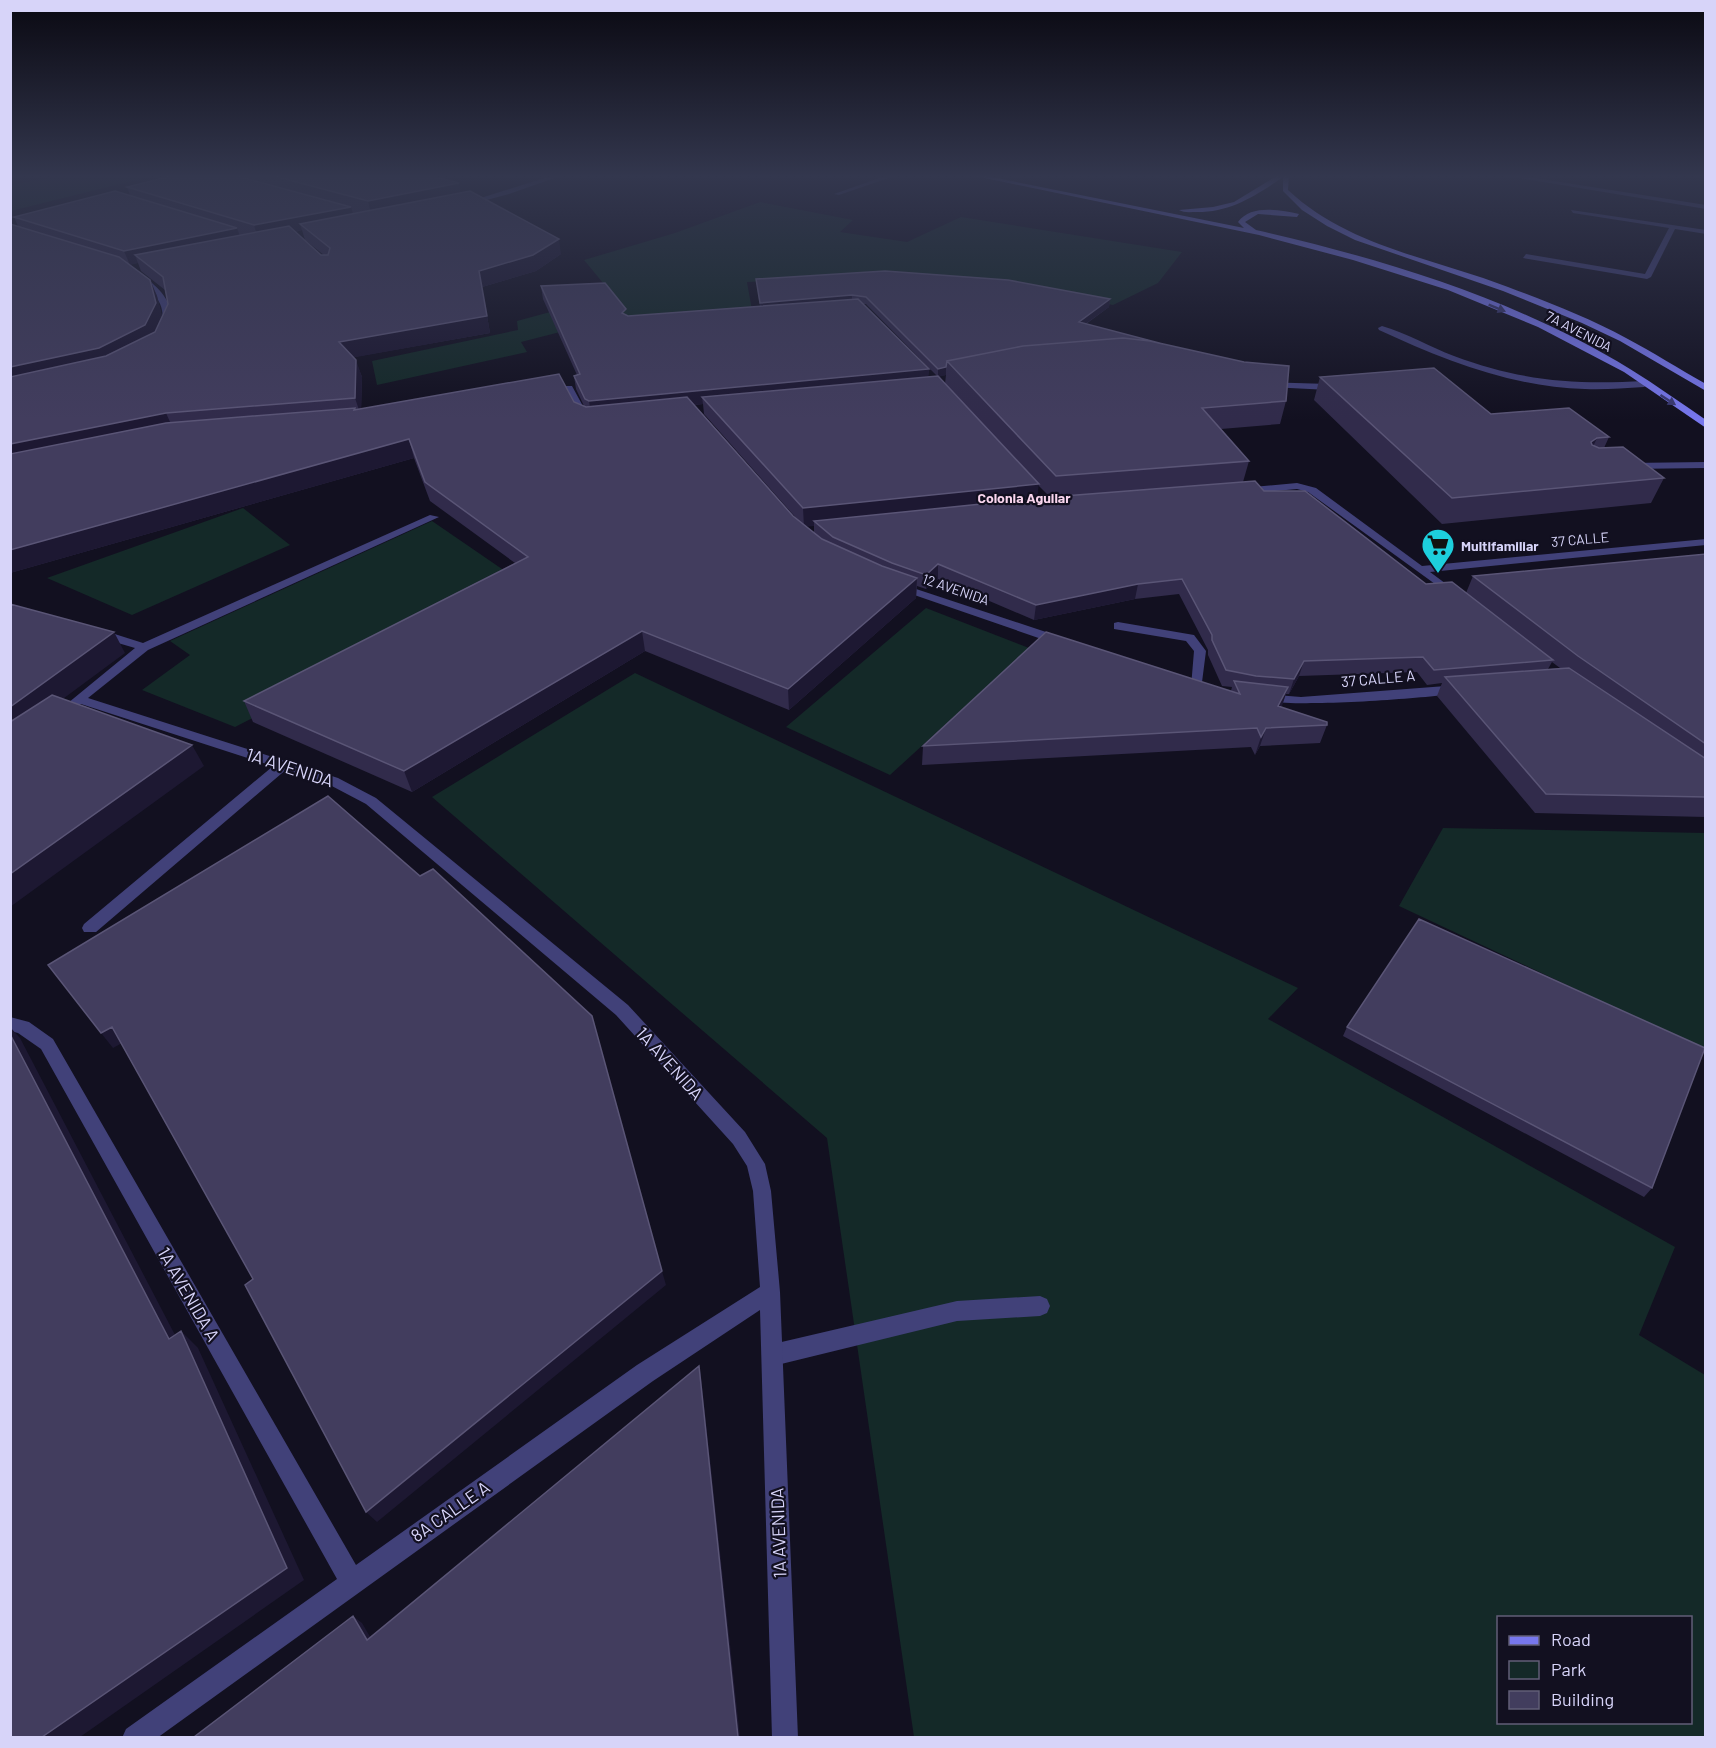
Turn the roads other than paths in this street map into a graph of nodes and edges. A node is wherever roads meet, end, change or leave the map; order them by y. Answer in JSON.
{"nodes":[{"id":1,"x":1350,"y":257,"type":"edge"},
{"id":2,"x":1412,"y":257,"type":"edge"},
{"id":3,"x":1529,"y":257,"type":"edge"},
{"id":4,"x":1657,"y":257,"type":"edge"},
{"id":5,"x":134,"y":268,"type":"edge"},
{"id":6,"x":1382,"y":328,"type":"dead end"},
{"id":7,"x":161,"y":336,"type":"edge"},
{"id":8,"x":1257,"y":383,"type":"edge"},
{"id":9,"x":1644,"y":384,"type":"junction"},
{"id":10,"x":1329,"y":387,"type":"edge"},
{"id":11,"x":1706,"y":388,"type":"edge"},
{"id":12,"x":538,"y":390,"type":"edge"},
{"id":13,"x":590,"y":420,"type":"edge"},
{"id":14,"x":1706,"y":425,"type":"edge"},
{"id":15,"x":1706,"y":465,"type":"edge"},
{"id":16,"x":1622,"y":466,"type":"edge"},
{"id":17,"x":1226,"y":492,"type":"edge"},
{"id":18,"x":435,"y":517,"type":"edge"},
{"id":19,"x":1706,"y":542,"type":"edge"},
{"id":20,"x":1421,"y":569,"type":"junction"},
{"id":21,"x":887,"y":582,"type":"edge"},
{"id":22,"x":1459,"y":599,"type":"edge"},
{"id":23,"x":1118,"y":626,"type":"dead end"},
{"id":24,"x":88,"y":630,"type":"edge"},
{"id":25,"x":1075,"y":646,"type":"edge"},
{"id":26,"x":144,"y":647,"type":"junction"},
{"id":27,"x":1197,"y":686,"type":"edge"},
{"id":28,"x":1468,"y":688,"type":"edge"},
{"id":29,"x":1251,"y":697,"type":"edge"},
{"id":30,"x":79,"y":699,"type":"junction"},
{"id":31,"x":62,"y":711,"type":"edge"},
{"id":32,"x":283,"y":765,"type":"junction"},
{"id":33,"x":90,"y":928,"type":"dead end"},
{"id":34,"x":10,"y":1024,"type":"edge"},
{"id":35,"x":770,"y":1292,"type":"junction"},
{"id":36,"x":1040,"y":1306,"type":"dead end"},
{"id":37,"x":773,"y":1355,"type":"junction"},
{"id":38,"x":351,"y":1581,"type":"junction"},
{"id":39,"x":135,"y":1737,"type":"edge"},
{"id":40,"x":785,"y":1737,"type":"edge"}],
"edges":[{"from":1,"to":9,"type":"main road","name":"7A AVENIDA","one_way":true},
{"from":2,"to":11,"type":"main road","name":"7A AVENIDA"},
{"from":3,"to":4,"type":"street"},
{"from":5,"to":7,"type":"street"},
{"from":6,"to":9,"type":"street"},
{"from":8,"to":10,"type":"street"},
{"from":9,"to":14,"type":"main road","name":"7A AVENIDA","one_way":true},
{"from":12,"to":13,"type":"street"},
{"from":15,"to":16,"type":"street"},
{"from":17,"to":20,"type":"street"},
{"from":18,"to":26,"type":"street"},
{"from":19,"to":20,"type":"street","name":"37 CALLE"},
{"from":20,"to":22,"type":"street"},
{"from":21,"to":25,"type":"street","name":"12 AVENIDA"},
{"from":23,"to":27,"type":"street"},
{"from":24,"to":26,"type":"street"},
{"from":26,"to":30,"type":"street"},
{"from":28,"to":29,"type":"street","name":"37 CALLE A"},
{"from":30,"to":31,"type":"street"},
{"from":30,"to":32,"type":"street","name":"1A AVENIDA"},
{"from":32,"to":33,"type":"street"},
{"from":32,"to":35,"type":"street","name":"1A AVENIDA"},
{"from":34,"to":38,"type":"street","name":"1A AVENIDA A"},
{"from":35,"to":37,"type":"street","name":"1A AVENIDA"},
{"from":35,"to":38,"type":"street","name":"8A CALLE A"},
{"from":36,"to":37,"type":"street"},
{"from":37,"to":40,"type":"street","name":"1A AVENIDA"},
{"from":38,"to":39,"type":"street","name":"8A CALLE A"}]}
